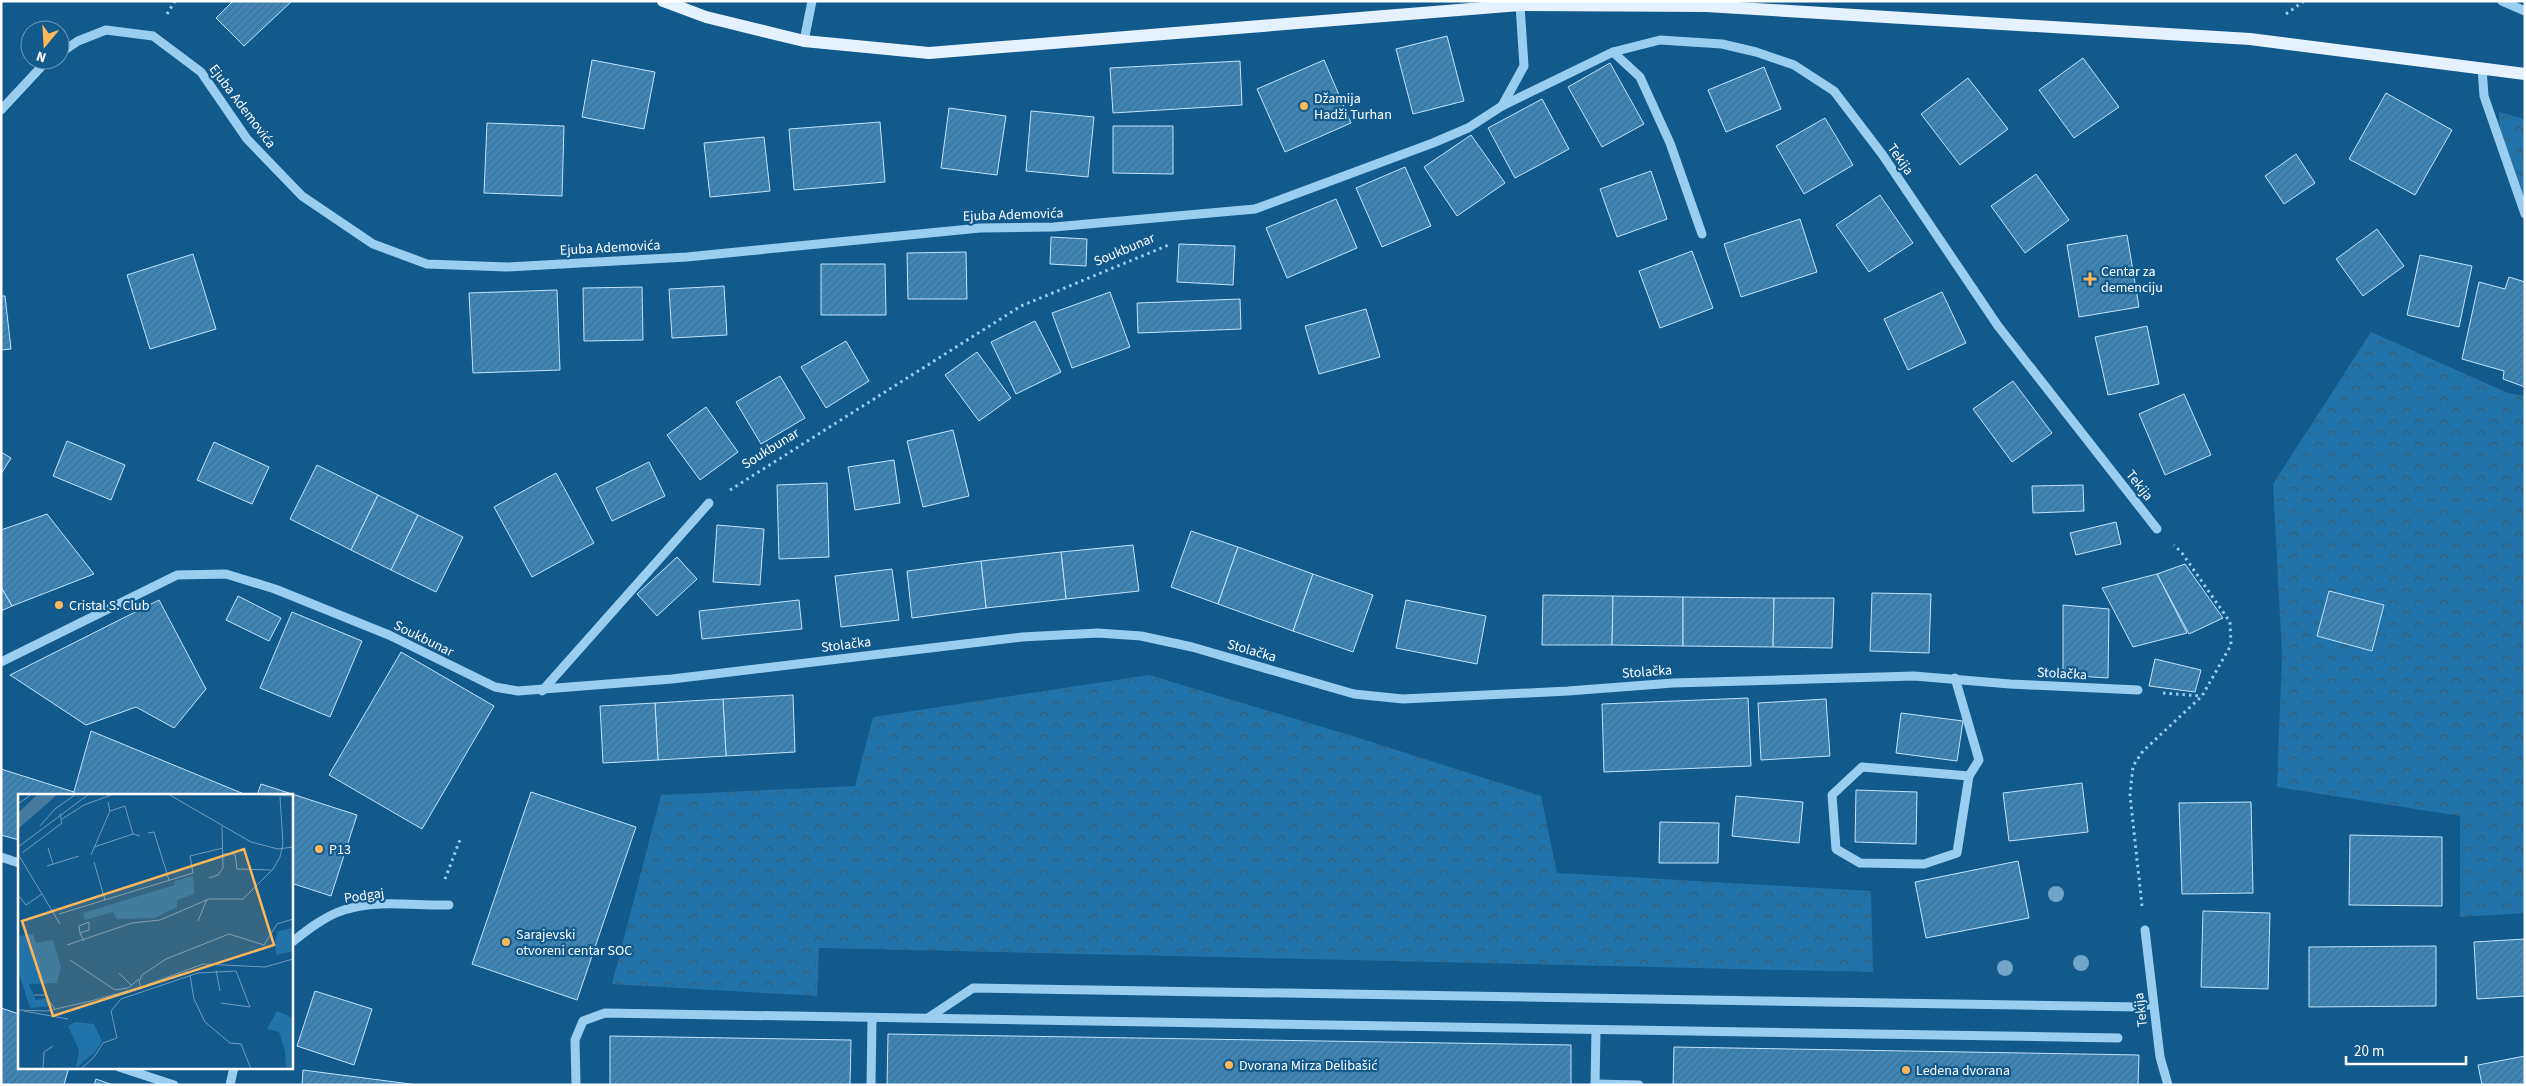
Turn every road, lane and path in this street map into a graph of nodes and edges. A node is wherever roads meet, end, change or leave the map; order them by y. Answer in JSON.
{"nodes":[{"id":1,"x":663,"y":1,"type":"edge"},
{"id":2,"x":812,"y":1,"type":"edge"},
{"id":3,"x":2502,"y":1,"type":"edge"},
{"id":4,"x":1706,"y":4,"type":"edge"},
{"id":5,"x":1520,"y":5,"type":"junction"},
{"id":6,"x":2525,"y":11,"type":"edge"},
{"id":7,"x":804,"y":41,"type":"junction"},
{"id":8,"x":70,"y":46,"type":"edge"},
{"id":9,"x":1613,"y":52,"type":"junction"},
{"id":10,"x":2482,"y":68,"type":"junction"},
{"id":11,"x":38,"y":70,"type":"edge"},
{"id":12,"x":2525,"y":74,"type":"edge"},
{"id":13,"x":1502,"y":106,"type":"junction"},
{"id":14,"x":1,"y":110,"type":"edge"},
{"id":15,"x":2525,"y":214,"type":"edge"},
{"id":16,"x":1702,"y":234,"type":"dead end"},
{"id":17,"x":1174,"y":243,"type":"dead end"},
{"id":18,"x":709,"y":503,"type":"joint"},
{"id":19,"x":2157,"y":529,"type":"joint"},
{"id":20,"x":1,"y":662,"type":"edge"},
{"id":21,"x":1955,"y":678,"type":"junction"},
{"id":22,"x":2138,"y":690,"type":"joint"},
{"id":23,"x":542,"y":691,"type":"junction"},
{"id":24,"x":2202,"y":696,"type":"junction"},
{"id":25,"x":1969,"y":776,"type":"junction"},
{"id":26,"x":461,"y":837,"type":"dead end"},
{"id":27,"x":1,"y":857,"type":"edge"},
{"id":28,"x":18,"y":863,"type":"edge"},
{"id":29,"x":434,"y":905,"type":"junction"},
{"id":30,"x":449,"y":905,"type":"dead end"},
{"id":31,"x":2145,"y":930,"type":"joint"},
{"id":32,"x":292,"y":942,"type":"edge"},
{"id":33,"x":2153,"y":1004,"type":"junction"},
{"id":34,"x":872,"y":1018,"type":"junction"},
{"id":35,"x":928,"y":1018,"type":"junction"},
{"id":36,"x":1596,"y":1030,"type":"junction"},
{"id":37,"x":2118,"y":1038,"type":"dead end"},
{"id":38,"x":122,"y":1068,"type":"edge"},
{"id":39,"x":234,"y":1068,"type":"edge"},
{"id":40,"x":1595,"y":1084,"type":"edge"},
{"id":41,"x":174,"y":1085,"type":"edge"},
{"id":42,"x":230,"y":1085,"type":"edge"},
{"id":43,"x":576,"y":1085,"type":"edge"},
{"id":44,"x":871,"y":1085,"type":"edge"},
{"id":45,"x":1639,"y":1085,"type":"edge"},
{"id":46,"x":2168,"y":1085,"type":"edge"}],
"edges":[{"from":1,"to":7,"type":"main road"},
{"from":2,"to":7,"type":"street"},
{"from":3,"to":6,"type":"street"},
{"from":4,"to":5,"type":"main road"},
{"from":4,"to":10,"type":"main road"},
{"from":5,"to":7,"type":"main road"},
{"from":5,"to":13,"type":"street"},
{"from":8,"to":13,"type":"street","name":"Ejuba Ademovića"},
{"from":9,"to":13,"type":"street","name":"Tekija"},
{"from":9,"to":16,"type":"street"},
{"from":9,"to":19,"type":"street","name":"Tekija"},
{"from":10,"to":12,"type":"main road"},
{"from":10,"to":15,"type":"street"},
{"from":11,"to":14,"type":"street"},
{"from":17,"to":18,"type":"path","name":"Soukbunar"},
{"from":18,"to":23,"type":"street"},
{"from":19,"to":24,"type":"path"},
{"from":20,"to":23,"type":"street","name":"Soukbunar"},
{"from":21,"to":22,"type":"street","name":"Stolačka"},
{"from":21,"to":23,"type":"street","name":"Stolačka"},
{"from":21,"to":25,"type":"street"},
{"from":22,"to":24,"type":"path"},
{"from":24,"to":31,"type":"path"},
{"from":25,"to":25,"type":"street"},
{"from":26,"to":29,"type":"path"},
{"from":27,"to":28,"type":"street"},
{"from":29,"to":30,"type":"street","name":"Podgaj"},
{"from":29,"to":32,"type":"street","name":"Podgaj"},
{"from":31,"to":33,"type":"street","name":"Tekija"},
{"from":33,"to":35,"type":"street"},
{"from":33,"to":46,"type":"street","name":"Tekija"},
{"from":34,"to":35,"type":"street"},
{"from":34,"to":43,"type":"street"},
{"from":34,"to":44,"type":"street"},
{"from":35,"to":36,"type":"street"},
{"from":36,"to":37,"type":"street"},
{"from":36,"to":40,"type":"street"},
{"from":38,"to":41,"type":"street"},
{"from":39,"to":42,"type":"street"},
{"from":40,"to":45,"type":"street"}]}
